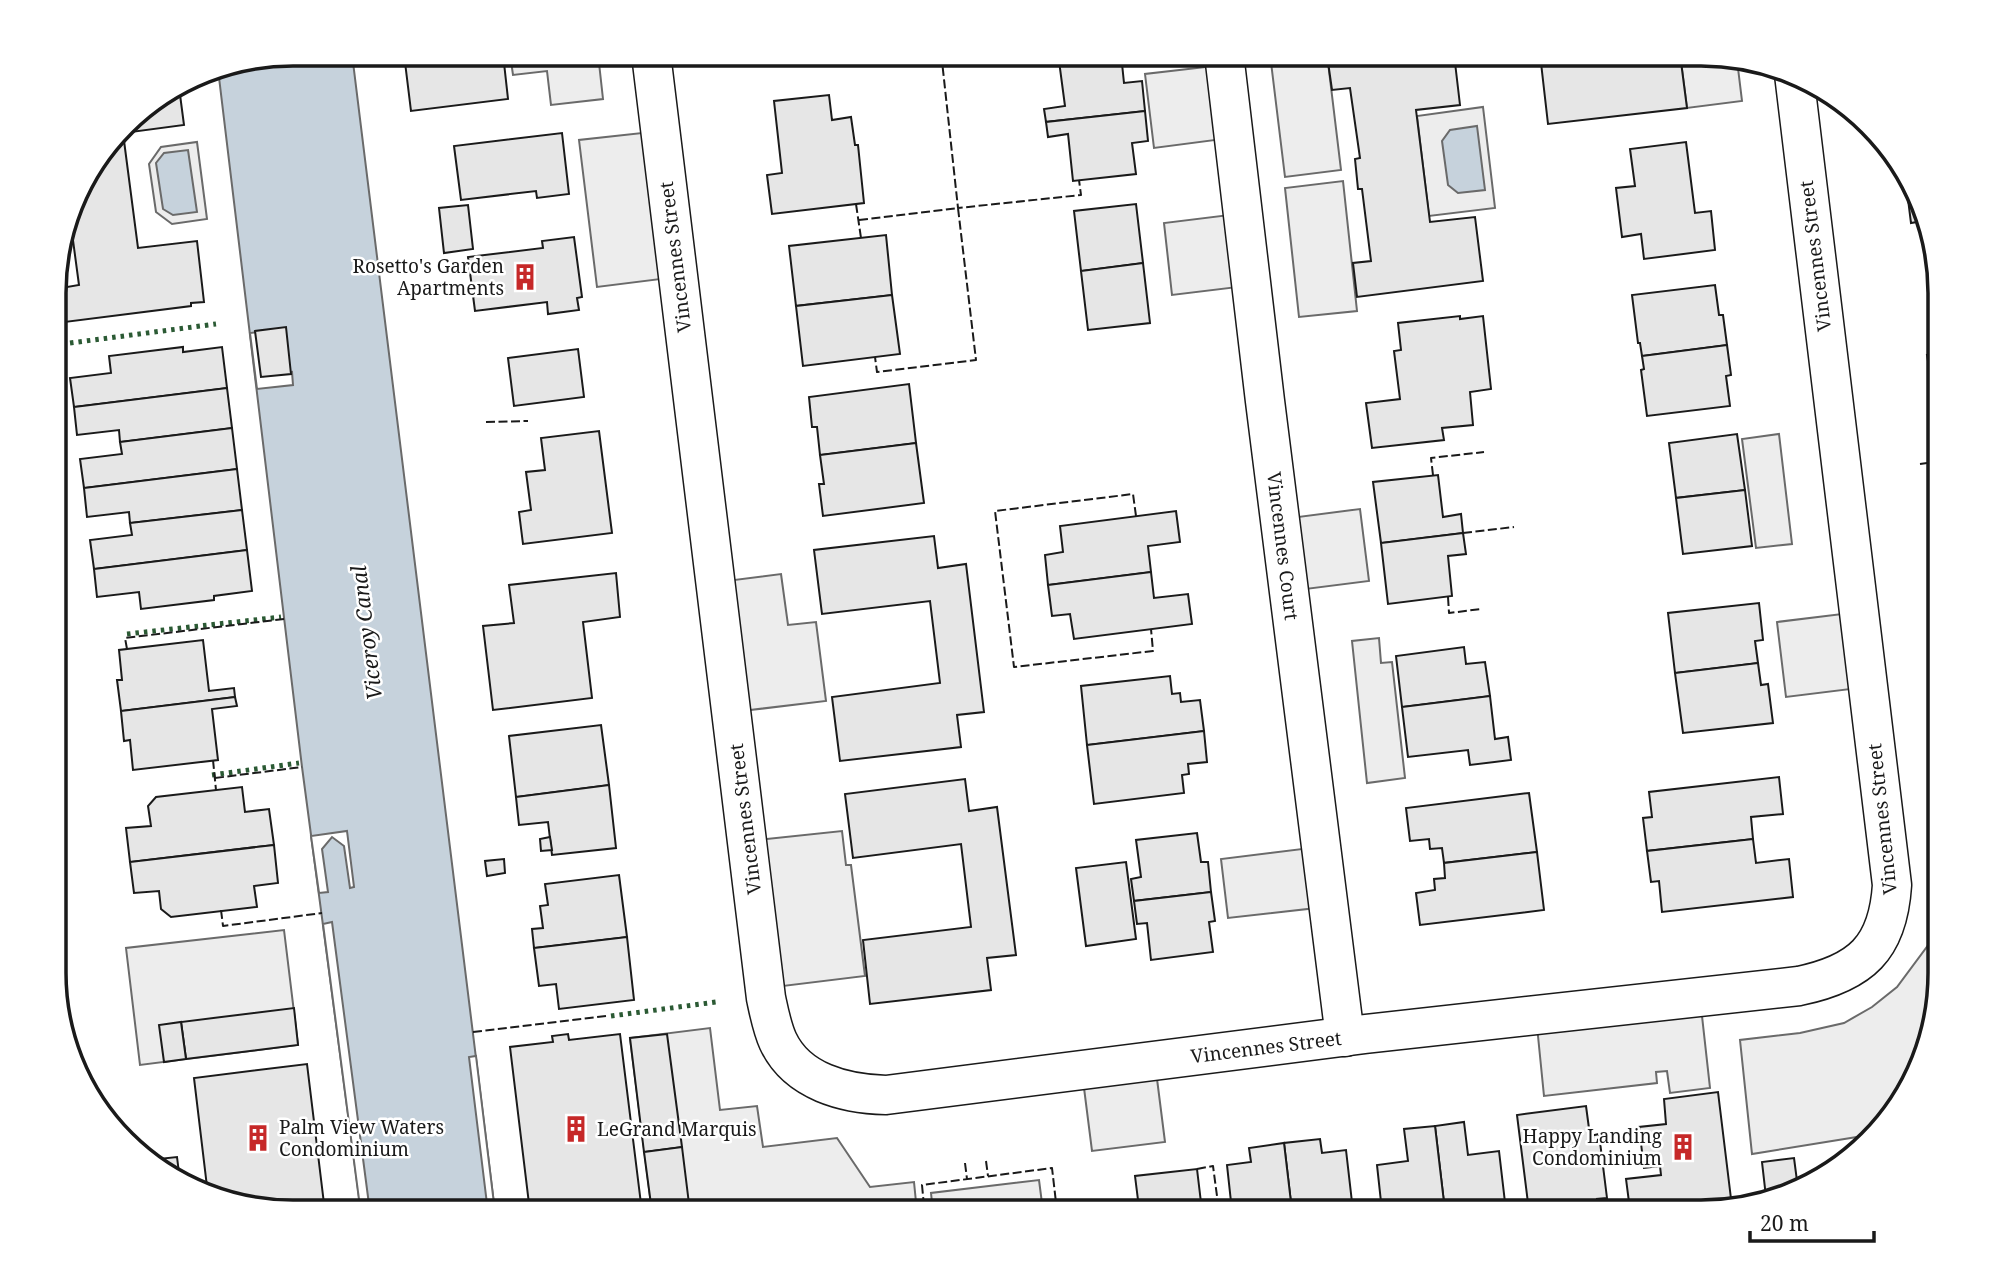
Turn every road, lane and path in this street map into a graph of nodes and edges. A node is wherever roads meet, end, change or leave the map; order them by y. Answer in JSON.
{"nodes":[{"id":1,"x":651,"y":66,"type":"edge"},
{"id":2,"x":1225,"y":66,"type":"edge"},
{"id":3,"x":1796,"y":87,"type":"edge"},
{"id":4,"x":1345,"y":1037,"type":"junction"}],
"edges":[{"from":1,"to":4,"type":"street","name":"Vincennes Street"},
{"from":2,"to":4,"type":"street","name":"Vincennes Court"},
{"from":3,"to":4,"type":"street","name":"Vincennes Street"}]}
